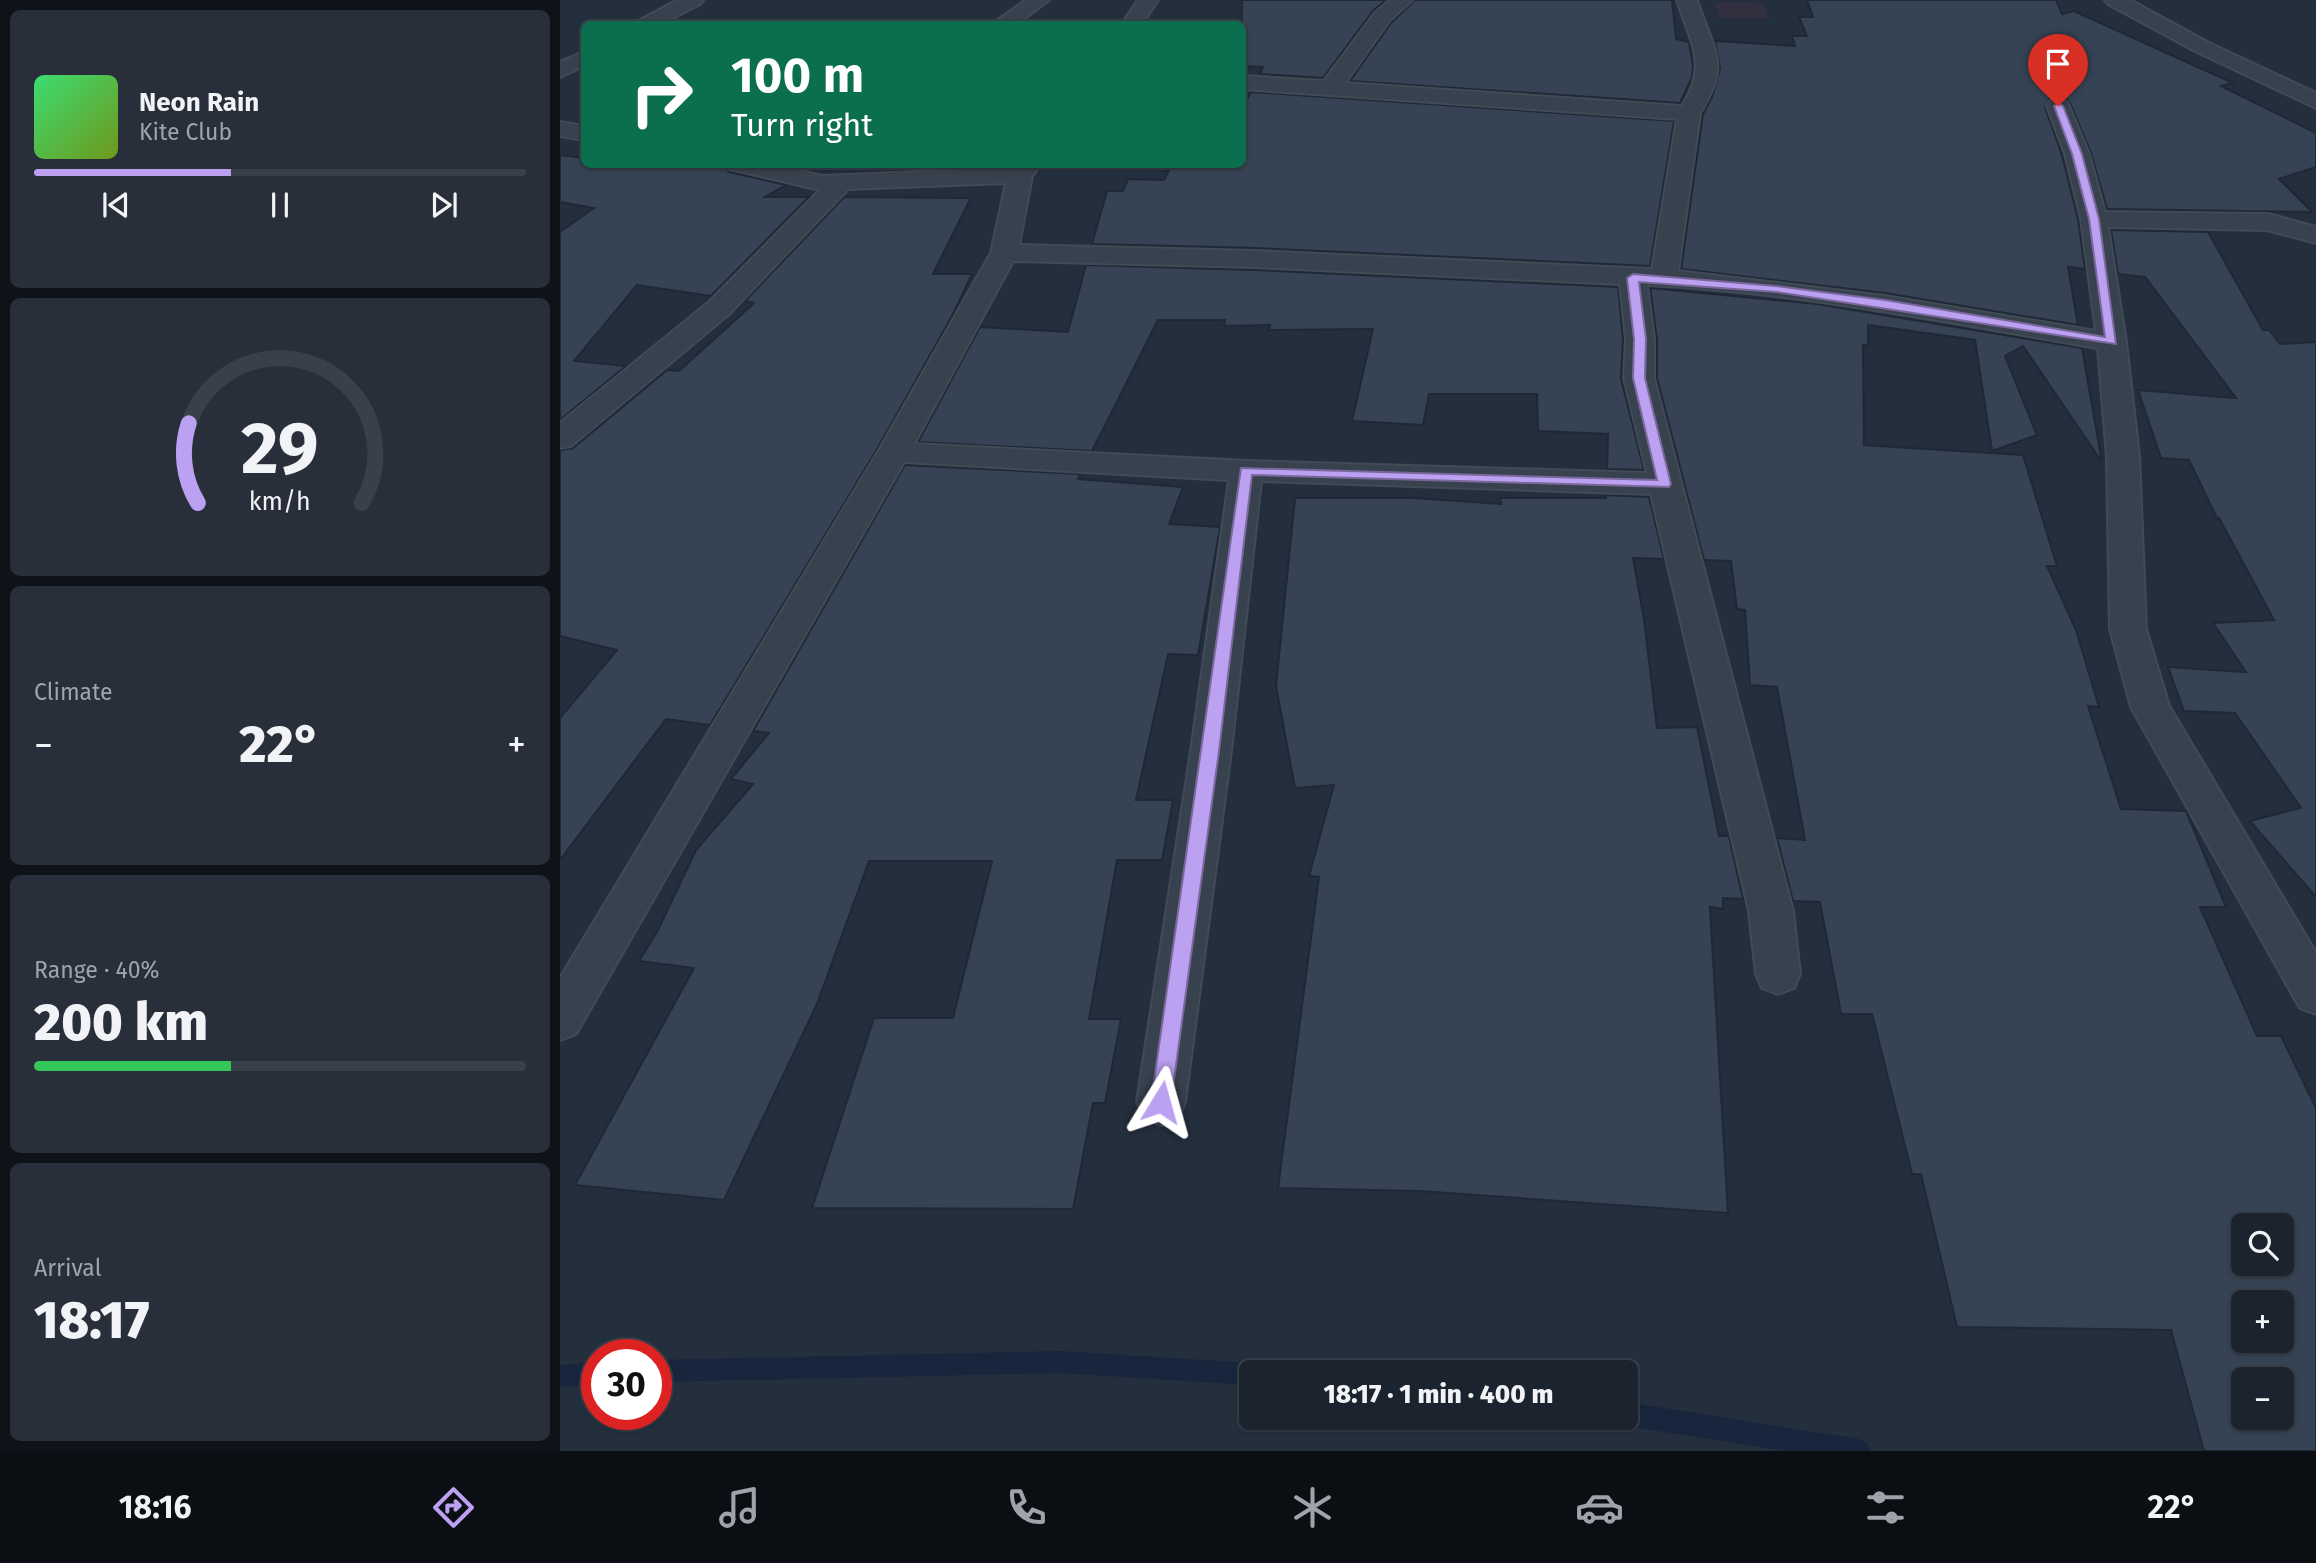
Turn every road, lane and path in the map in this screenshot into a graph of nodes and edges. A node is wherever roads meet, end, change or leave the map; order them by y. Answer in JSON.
{"nodes":[{"id":1,"x":693,"y":0,"type":"edge"},
{"id":2,"x":1039,"y":0,"type":"edge"},
{"id":3,"x":1147,"y":0,"type":"edge"},
{"id":4,"x":1687,"y":0,"type":"edge"},
{"id":5,"x":2115,"y":0,"type":"edge"},
{"id":6,"x":1402,"y":1,"type":"edge"},
{"id":7,"x":653,"y":21,"type":"edge"},
{"id":8,"x":1009,"y":21,"type":"edge"},
{"id":9,"x":1134,"y":21,"type":"edge"},
{"id":10,"x":581,"y":60,"type":"edge"},
{"id":11,"x":560,"y":71,"type":"edge"},
{"id":12,"x":1246,"y":82,"type":"edge"},
{"id":13,"x":1330,"y":88,"type":"junction"},
{"id":14,"x":2316,"y":101,"type":"edge"},
{"id":15,"x":2058,"y":106,"type":"dead end"},
{"id":16,"x":1689,"y":113,"type":"junction"},
{"id":17,"x":560,"y":129,"type":"edge"},
{"id":18,"x":581,"y":132,"type":"edge"},
{"id":19,"x":770,"y":168,"type":"edge"},
{"id":20,"x":1024,"y":170,"type":"edge"},
{"id":21,"x":835,"y":176,"type":"edge"},
{"id":22,"x":2094,"y":219,"type":"junction"},
{"id":23,"x":2316,"y":235,"type":"edge"},
{"id":24,"x":1004,"y":253,"type":"junction"},
{"id":25,"x":1648,"y":278,"type":"junction"},
{"id":26,"x":2112,"y":342,"type":"junction"},
{"id":27,"x":560,"y":439,"type":"edge"},
{"id":28,"x":894,"y":452,"type":"junction"},
{"id":29,"x":1246,"y":471,"type":"junction"},
{"id":30,"x":1665,"y":484,"type":"junction"},
{"id":31,"x":1778,"y":974,"type":"dead end"},
{"id":32,"x":2316,"y":994,"type":"edge"},
{"id":33,"x":560,"y":1019,"type":"edge"},
{"id":34,"x":1161,"y":1102,"type":"dead end"}],
"edges":[{"from":1,"to":7,"type":"street"},
{"from":2,"to":8,"type":"street"},
{"from":3,"to":9,"type":"street"},
{"from":4,"to":16,"type":"street"},
{"from":5,"to":14,"type":"street"},
{"from":6,"to":13,"type":"street"},
{"from":10,"to":11,"type":"street"},
{"from":12,"to":13,"type":"street"},
{"from":13,"to":16,"type":"street"},
{"from":15,"to":22,"type":"street"},
{"from":16,"to":25,"type":"street"},
{"from":17,"to":18,"type":"street"},
{"from":19,"to":21,"type":"street"},
{"from":20,"to":21,"type":"street"},
{"from":20,"to":24,"type":"street"},
{"from":21,"to":27,"type":"street"},
{"from":22,"to":23,"type":"street"},
{"from":22,"to":26,"type":"street"},
{"from":24,"to":25,"type":"street"},
{"from":24,"to":28,"type":"street"},
{"from":25,"to":26,"type":"street"},
{"from":25,"to":30,"type":"street"},
{"from":26,"to":32,"type":"street"},
{"from":28,"to":29,"type":"street"},
{"from":28,"to":33,"type":"street"},
{"from":29,"to":30,"type":"street"},
{"from":29,"to":34,"type":"street"},
{"from":30,"to":31,"type":"street"}]}
